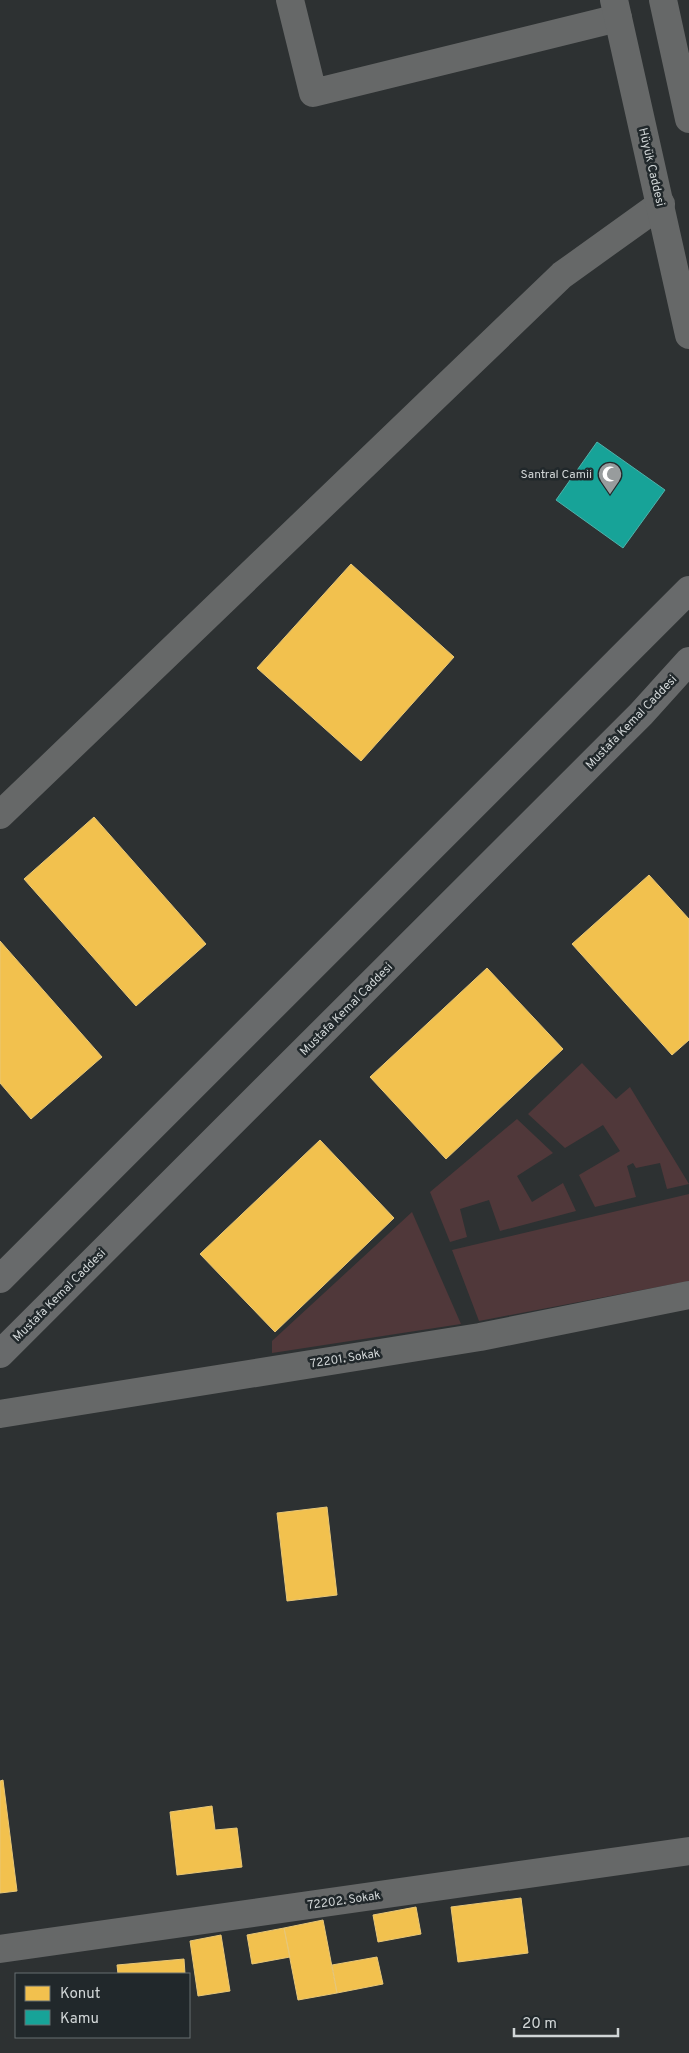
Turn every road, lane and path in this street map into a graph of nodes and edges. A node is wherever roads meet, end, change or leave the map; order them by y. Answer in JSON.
{"nodes":[{"id":1,"x":290,"y":0,"type":"edge"},
{"id":2,"x":662,"y":0,"type":"edge"},
{"id":3,"x":616,"y":9,"type":"edge"},
{"id":4,"x":689,"y":118,"type":"edge"},
{"id":5,"x":661,"y":204,"type":"junction"},
{"id":6,"x":689,"y":335,"type":"edge"},
{"id":7,"x":689,"y":590,"type":"edge"},
{"id":8,"x":689,"y":661,"type":"edge"},
{"id":9,"x":0,"y":815,"type":"edge"},
{"id":10,"x":0,"y":1278,"type":"edge"},
{"id":11,"x":689,"y":1295,"type":"edge"},
{"id":12,"x":0,"y":1354,"type":"edge"},
{"id":13,"x":0,"y":1414,"type":"edge"},
{"id":14,"x":689,"y":1851,"type":"edge"},
{"id":15,"x":0,"y":1949,"type":"edge"}],
"edges":[{"from":1,"to":3,"type":"street"},
{"from":2,"to":4,"type":"street"},
{"from":3,"to":5,"type":"street","name":"Hüyük Caddesi"},
{"from":5,"to":6,"type":"street","name":"Hüyük Caddesi"},
{"from":5,"to":9,"type":"street"},
{"from":7,"to":10,"type":"main road"},
{"from":8,"to":12,"type":"main road","name":"Mustafa Kemal Caddesi"},
{"from":11,"to":13,"type":"street","name":"72201. Sokak"},
{"from":14,"to":15,"type":"street","name":"72202. Sokak"}]}
